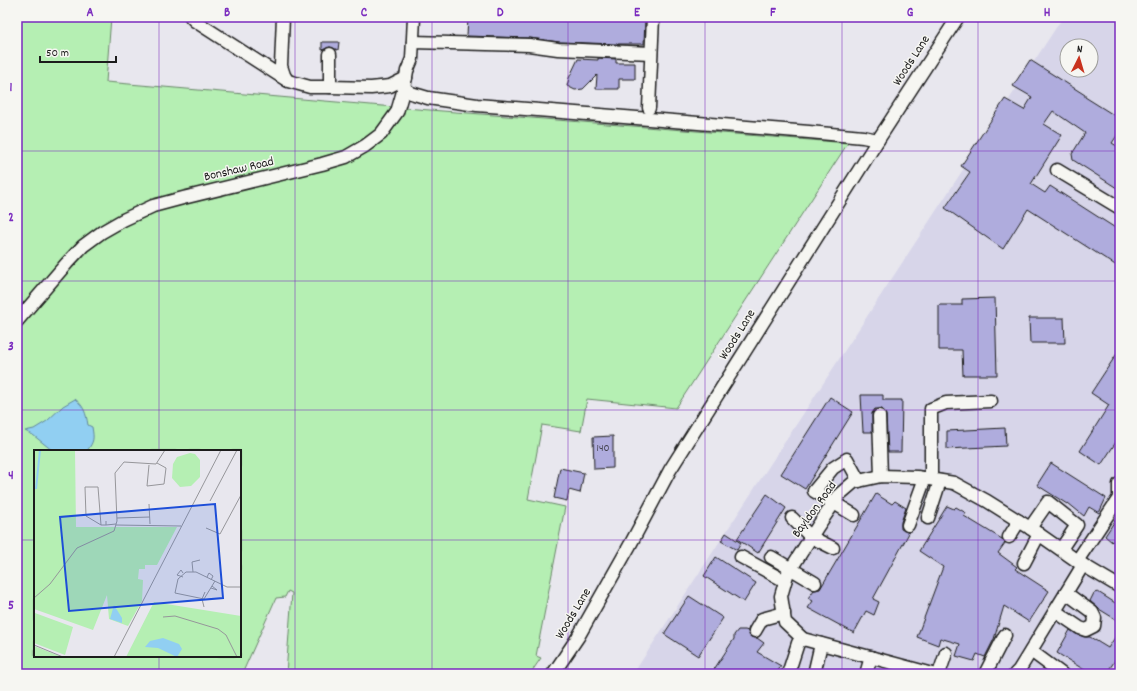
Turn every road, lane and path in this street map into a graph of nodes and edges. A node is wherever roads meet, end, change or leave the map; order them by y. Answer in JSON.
{"nodes":[{"id":1,"x":191,"y":17,"type":"edge"},
{"id":2,"x":283,"y":17,"type":"edge"},
{"id":3,"x":414,"y":17,"type":"edge"},
{"id":4,"x":653,"y":17,"type":"edge"},
{"id":5,"x":958,"y":17,"type":"edge"},
{"id":6,"x":413,"y":42,"type":"junction"},
{"id":7,"x":651,"y":53,"type":"junction"},
{"id":8,"x":330,"y":54,"type":"dead end"},
{"id":9,"x":288,"y":81,"type":"junction"},
{"id":10,"x":405,"y":83,"type":"junction"},
{"id":11,"x":330,"y":87,"type":"junction"},
{"id":12,"x":649,"y":108,"type":"dead end"},
{"id":13,"x":878,"y":140,"type":"junction"},
{"id":14,"x":1057,"y":170,"type":"dead end"},
{"id":15,"x":1120,"y":208,"type":"edge"},
{"id":16,"x":17,"y":321,"type":"edge"},
{"id":17,"x":991,"y":401,"type":"dead end"},
{"id":18,"x":879,"y":416,"type":"dead end"},
{"id":19,"x":881,"y":476,"type":"junction"},
{"id":20,"x":932,"y":479,"type":"junction"},
{"id":21,"x":859,"y":481,"type":"junction"},
{"id":22,"x":1119,"y":484,"type":"dead end"},
{"id":23,"x":834,"y":503,"type":"junction"},
{"id":24,"x":854,"y":515,"type":"dead end"},
{"id":25,"x":792,"y":518,"type":"dead end"},
{"id":26,"x":928,"y":518,"type":"dead end"},
{"id":27,"x":1019,"y":521,"type":"junction"},
{"id":28,"x":908,"y":525,"type":"dead end"},
{"id":29,"x":1035,"y":531,"type":"junction"},
{"id":30,"x":811,"y":537,"type":"junction"},
{"id":31,"x":1009,"y":538,"type":"dead end"},
{"id":32,"x":833,"y":548,"type":"dead end"},
{"id":33,"x":1060,"y":549,"type":"junction"},
{"id":34,"x":741,"y":557,"type":"dead end"},
{"id":35,"x":771,"y":557,"type":"dead end"},
{"id":36,"x":1024,"y":563,"type":"dead end"},
{"id":37,"x":1080,"y":563,"type":"junction"},
{"id":38,"x":791,"y":568,"type":"junction"},
{"id":39,"x":786,"y":581,"type":"junction"},
{"id":40,"x":815,"y":583,"type":"dead end"},
{"id":41,"x":1120,"y":587,"type":"edge"},
{"id":42,"x":1066,"y":593,"type":"junction"},
{"id":43,"x":1055,"y":611,"type":"junction"},
{"id":44,"x":784,"y":613,"type":"junction"},
{"id":45,"x":755,"y":631,"type":"dead end"},
{"id":46,"x":1005,"y":635,"type":"dead end"},
{"id":47,"x":803,"y":639,"type":"junction"},
{"id":48,"x":821,"y":644,"type":"junction"},
{"id":49,"x":1031,"y":651,"type":"junction"},
{"id":50,"x":946,"y":653,"type":"dead end"},
{"id":51,"x":871,"y":657,"type":"junction"},
{"id":52,"x":926,"y":673,"type":"edge"},
{"id":53,"x":553,"y":674,"type":"edge"},
{"id":54,"x":788,"y":674,"type":"edge"},
{"id":55,"x":814,"y":674,"type":"edge"},
{"id":56,"x":866,"y":674,"type":"edge"},
{"id":57,"x":939,"y":674,"type":"edge"},
{"id":58,"x":985,"y":674,"type":"edge"},
{"id":59,"x":1015,"y":674,"type":"edge"},
{"id":60,"x":1062,"y":674,"type":"edge"}],
"edges":[{"from":1,"to":9,"type":"street"},
{"from":2,"to":9,"type":"street"},
{"from":3,"to":6,"type":"street","name":"Bonshaw Road"},
{"from":4,"to":7,"type":"street"},
{"from":5,"to":13,"type":"street","name":"Woods Lane"},
{"from":6,"to":7,"type":"street"},
{"from":6,"to":10,"type":"street","name":"Bonshaw Road"},
{"from":7,"to":12,"type":"street"},
{"from":8,"to":11,"type":"street"},
{"from":9,"to":11,"type":"street"},
{"from":10,"to":11,"type":"street"},
{"from":10,"to":13,"type":"street"},
{"from":10,"to":16,"type":"street","name":"Bonshaw Road"},
{"from":13,"to":53,"type":"street","name":"Woods Lane"},
{"from":14,"to":15,"type":"street"},
{"from":17,"to":20,"type":"street"},
{"from":18,"to":19,"type":"street"},
{"from":19,"to":20,"type":"street","name":"Bayldon Road"},
{"from":19,"to":21,"type":"street","name":"Bayldon Road"},
{"from":20,"to":26,"type":"street"},
{"from":20,"to":27,"type":"street","name":"Bayldon Road"},
{"from":20,"to":28,"type":"street"},
{"from":21,"to":23,"type":"street","name":"Bayldon Road"},
{"from":21,"to":23,"type":"street"},
{"from":22,"to":37,"type":"street"},
{"from":23,"to":24,"type":"street"},
{"from":23,"to":30,"type":"street","name":"Bayldon Road"},
{"from":25,"to":30,"type":"street"},
{"from":27,"to":29,"type":"street","name":"Bayldon Road"},
{"from":27,"to":31,"type":"street"},
{"from":29,"to":33,"type":"street","name":"Bayldon Road"},
{"from":29,"to":33,"type":"street"},
{"from":29,"to":36,"type":"street"},
{"from":30,"to":32,"type":"street"},
{"from":30,"to":38,"type":"street","name":"Bayldon Road"},
{"from":33,"to":37,"type":"street","name":"Bayldon Road"},
{"from":34,"to":39,"type":"street"},
{"from":35,"to":38,"type":"street"},
{"from":37,"to":41,"type":"street","name":"Bayldon Road"},
{"from":37,"to":42,"type":"street"},
{"from":38,"to":39,"type":"street","name":"Bayldon Road"},
{"from":38,"to":40,"type":"street"},
{"from":39,"to":44,"type":"street","name":"Bayldon Road"},
{"from":42,"to":43,"type":"street"},
{"from":42,"to":43,"type":"street"},
{"from":43,"to":49,"type":"street"},
{"from":44,"to":45,"type":"street"},
{"from":44,"to":47,"type":"street","name":"Bayldon Road"},
{"from":46,"to":58,"type":"street"},
{"from":47,"to":48,"type":"street","name":"Bayldon Road"},
{"from":47,"to":54,"type":"street"},
{"from":48,"to":51,"type":"street","name":"Bayldon Road"},
{"from":48,"to":55,"type":"street"},
{"from":49,"to":59,"type":"street"},
{"from":49,"to":60,"type":"street"},
{"from":50,"to":57,"type":"street"},
{"from":51,"to":52,"type":"street","name":"Bayldon Road"},
{"from":51,"to":56,"type":"street"}]}
